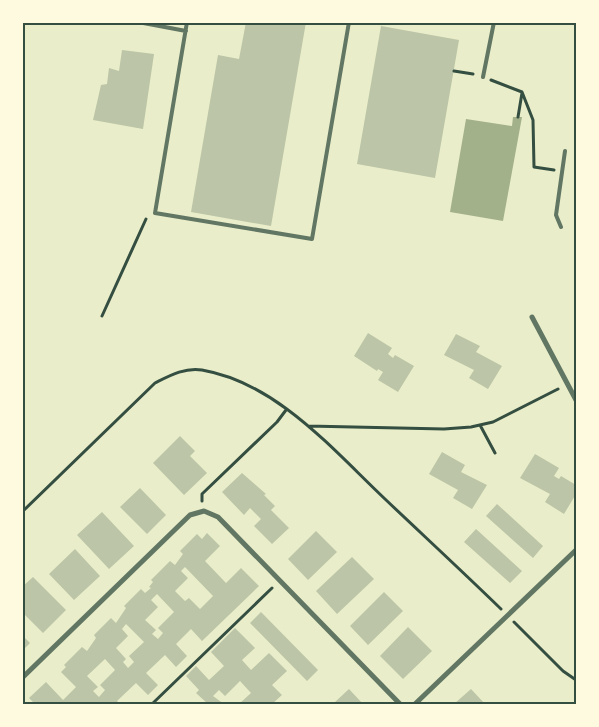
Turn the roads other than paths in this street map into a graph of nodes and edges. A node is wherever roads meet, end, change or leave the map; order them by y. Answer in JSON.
{"nodes":[{"id":1,"x":138,"y":22,"type":"edge"},
{"id":2,"x":187,"y":22,"type":"edge"},
{"id":3,"x":349,"y":22,"type":"edge"},
{"id":4,"x":494,"y":22,"type":"edge"},
{"id":5,"x":186,"y":31,"type":"junction"},
{"id":6,"x":483,"y":77,"type":"road end"},
{"id":7,"x":565,"y":151,"type":"dead end"},
{"id":8,"x":561,"y":227,"type":"dead end"},
{"id":9,"x":532,"y":317,"type":"dead end"},
{"id":10,"x":576,"y":400,"type":"edge"},
{"id":11,"x":576,"y":550,"type":"edge"},
{"id":12,"x":22,"y":678,"type":"edge"},
{"id":13,"x":400,"y":704,"type":"edge"},
{"id":14,"x":415,"y":704,"type":"edge"}],
"edges":[{"from":1,"to":5,"type":"lane"},
{"from":2,"to":5,"type":"lane"},
{"from":3,"to":5,"type":"lane"},
{"from":4,"to":6,"type":"lane"},
{"from":7,"to":8,"type":"lane"},
{"from":9,"to":10,"type":"street"},
{"from":11,"to":14,"type":"street"},
{"from":12,"to":13,"type":"street"}]}
